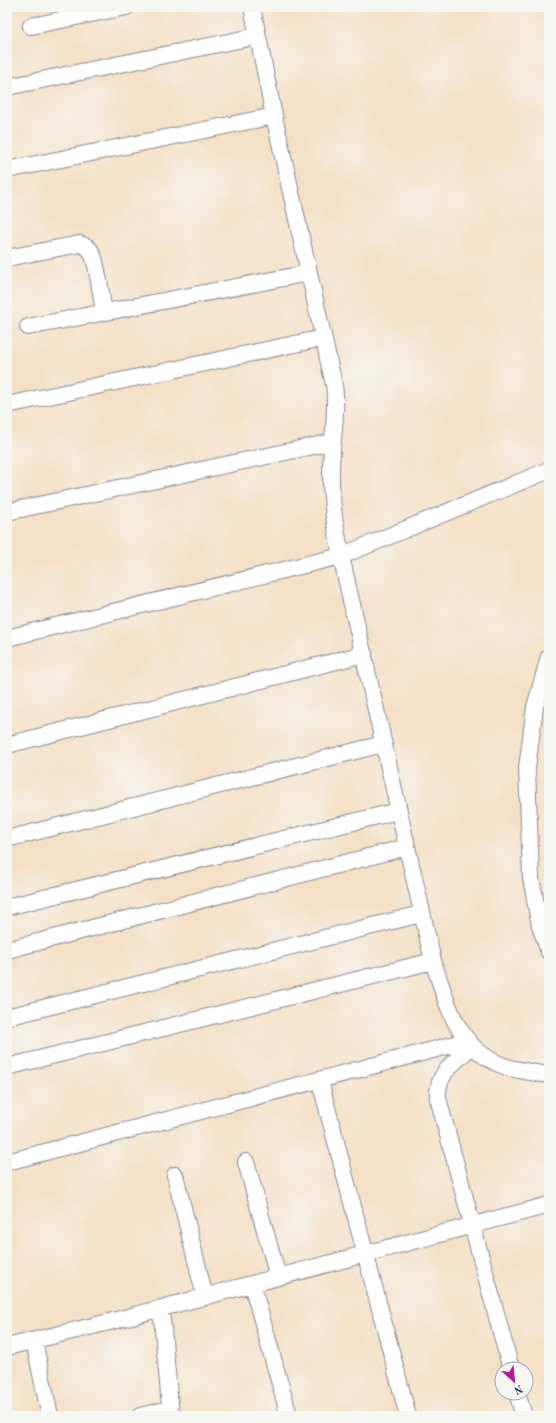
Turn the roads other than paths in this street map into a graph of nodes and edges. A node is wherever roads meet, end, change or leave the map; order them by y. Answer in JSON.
{"nodes":[{"id":1,"x":126,"y":7,"type":"edge"},
{"id":2,"x":252,"y":7,"type":"edge"},
{"id":3,"x":31,"y":26,"type":"dead end"},
{"id":4,"x":258,"y":36,"type":"junction"},
{"id":5,"x":7,"y":87,"type":"edge"},
{"id":6,"x":274,"y":116,"type":"junction"},
{"id":7,"x":7,"y":170,"type":"edge"},
{"id":8,"x":7,"y":258,"type":"edge"},
{"id":9,"x":309,"y":273,"type":"junction"},
{"id":10,"x":104,"y":312,"type":"junction"},
{"id":11,"x":28,"y":326,"type":"dead end"},
{"id":12,"x":322,"y":338,"type":"junction"},
{"id":13,"x":7,"y":405,"type":"edge"},
{"id":14,"x":332,"y":442,"type":"junction"},
{"id":15,"x":549,"y":470,"type":"edge"},
{"id":16,"x":7,"y":512,"type":"edge"},
{"id":17,"x":341,"y":556,"type":"junction"},
{"id":18,"x":7,"y":638,"type":"edge"},
{"id":19,"x":364,"y":654,"type":"junction"},
{"id":20,"x":549,"y":657,"type":"edge"},
{"id":21,"x":383,"y":744,"type":"junction"},
{"id":22,"x":7,"y":745,"type":"edge"},
{"id":23,"x":398,"y":811,"type":"junction"},
{"id":24,"x":7,"y":839,"type":"edge"},
{"id":25,"x":407,"y":847,"type":"junction"},
{"id":26,"x":7,"y":907,"type":"edge"},
{"id":27,"x":421,"y":914,"type":"junction"},
{"id":28,"x":7,"y":950,"type":"edge"},
{"id":29,"x":549,"y":952,"type":"edge"},
{"id":30,"x":434,"y":961,"type":"junction"},
{"id":31,"x":7,"y":1018,"type":"edge"},
{"id":32,"x":470,"y":1043,"type":"junction"},
{"id":33,"x":7,"y":1068,"type":"edge"},
{"id":34,"x":549,"y":1075,"type":"edge"},
{"id":35,"x":320,"y":1081,"type":"junction"},
{"id":36,"x":7,"y":1162,"type":"edge"},
{"id":37,"x":246,"y":1162,"type":"dead end"},
{"id":38,"x":175,"y":1175,"type":"dead end"},
{"id":39,"x":549,"y":1205,"type":"edge"},
{"id":40,"x":471,"y":1226,"type":"junction"},
{"id":41,"x":365,"y":1254,"type":"junction"},
{"id":42,"x":278,"y":1277,"type":"junction"},
{"id":43,"x":252,"y":1284,"type":"junction"},
{"id":44,"x":204,"y":1297,"type":"junction"},
{"id":45,"x":161,"y":1308,"type":"junction"},
{"id":46,"x":34,"y":1341,"type":"junction"},
{"id":47,"x":7,"y":1347,"type":"edge"},
{"id":48,"x":509,"y":1361,"type":"edge"},
{"id":49,"x":519,"y":1401,"type":"edge"},
{"id":50,"x":170,"y":1412,"type":"edge"},
{"id":51,"x":50,"y":1416,"type":"edge"},
{"id":52,"x":140,"y":1416,"type":"edge"},
{"id":53,"x":289,"y":1416,"type":"edge"},
{"id":54,"x":408,"y":1416,"type":"edge"},
{"id":55,"x":524,"y":1416,"type":"edge"}],
"edges":[{"from":1,"to":3,"type":"street"},
{"from":2,"to":4,"type":"street"},
{"from":4,"to":5,"type":"street"},
{"from":4,"to":6,"type":"street"},
{"from":6,"to":7,"type":"street"},
{"from":6,"to":9,"type":"street"},
{"from":8,"to":10,"type":"street"},
{"from":9,"to":10,"type":"street"},
{"from":9,"to":12,"type":"street"},
{"from":10,"to":11,"type":"street"},
{"from":12,"to":13,"type":"street"},
{"from":12,"to":14,"type":"street"},
{"from":14,"to":16,"type":"street"},
{"from":14,"to":17,"type":"street"},
{"from":15,"to":17,"type":"street"},
{"from":17,"to":18,"type":"street"},
{"from":17,"to":19,"type":"street"},
{"from":19,"to":21,"type":"street"},
{"from":19,"to":22,"type":"street"},
{"from":20,"to":29,"type":"street"},
{"from":21,"to":23,"type":"street"},
{"from":21,"to":24,"type":"street"},
{"from":23,"to":25,"type":"street"},
{"from":23,"to":26,"type":"street"},
{"from":25,"to":27,"type":"street"},
{"from":25,"to":28,"type":"street"},
{"from":27,"to":30,"type":"street"},
{"from":27,"to":31,"type":"street"},
{"from":30,"to":32,"type":"street"},
{"from":30,"to":33,"type":"street"},
{"from":32,"to":34,"type":"street"},
{"from":32,"to":35,"type":"street"},
{"from":32,"to":40,"type":"street"},
{"from":35,"to":36,"type":"street"},
{"from":35,"to":41,"type":"street"},
{"from":37,"to":42,"type":"street"},
{"from":38,"to":44,"type":"street"},
{"from":39,"to":40,"type":"street"},
{"from":40,"to":41,"type":"street"},
{"from":40,"to":48,"type":"street"},
{"from":41,"to":42,"type":"street"},
{"from":41,"to":54,"type":"street"},
{"from":42,"to":43,"type":"street"},
{"from":43,"to":44,"type":"street"},
{"from":43,"to":53,"type":"street"},
{"from":44,"to":45,"type":"street"},
{"from":45,"to":46,"type":"street"},
{"from":45,"to":50,"type":"street"},
{"from":46,"to":47,"type":"street"},
{"from":46,"to":51,"type":"street"},
{"from":49,"to":55,"type":"street"},
{"from":50,"to":52,"type":"street"}]}
